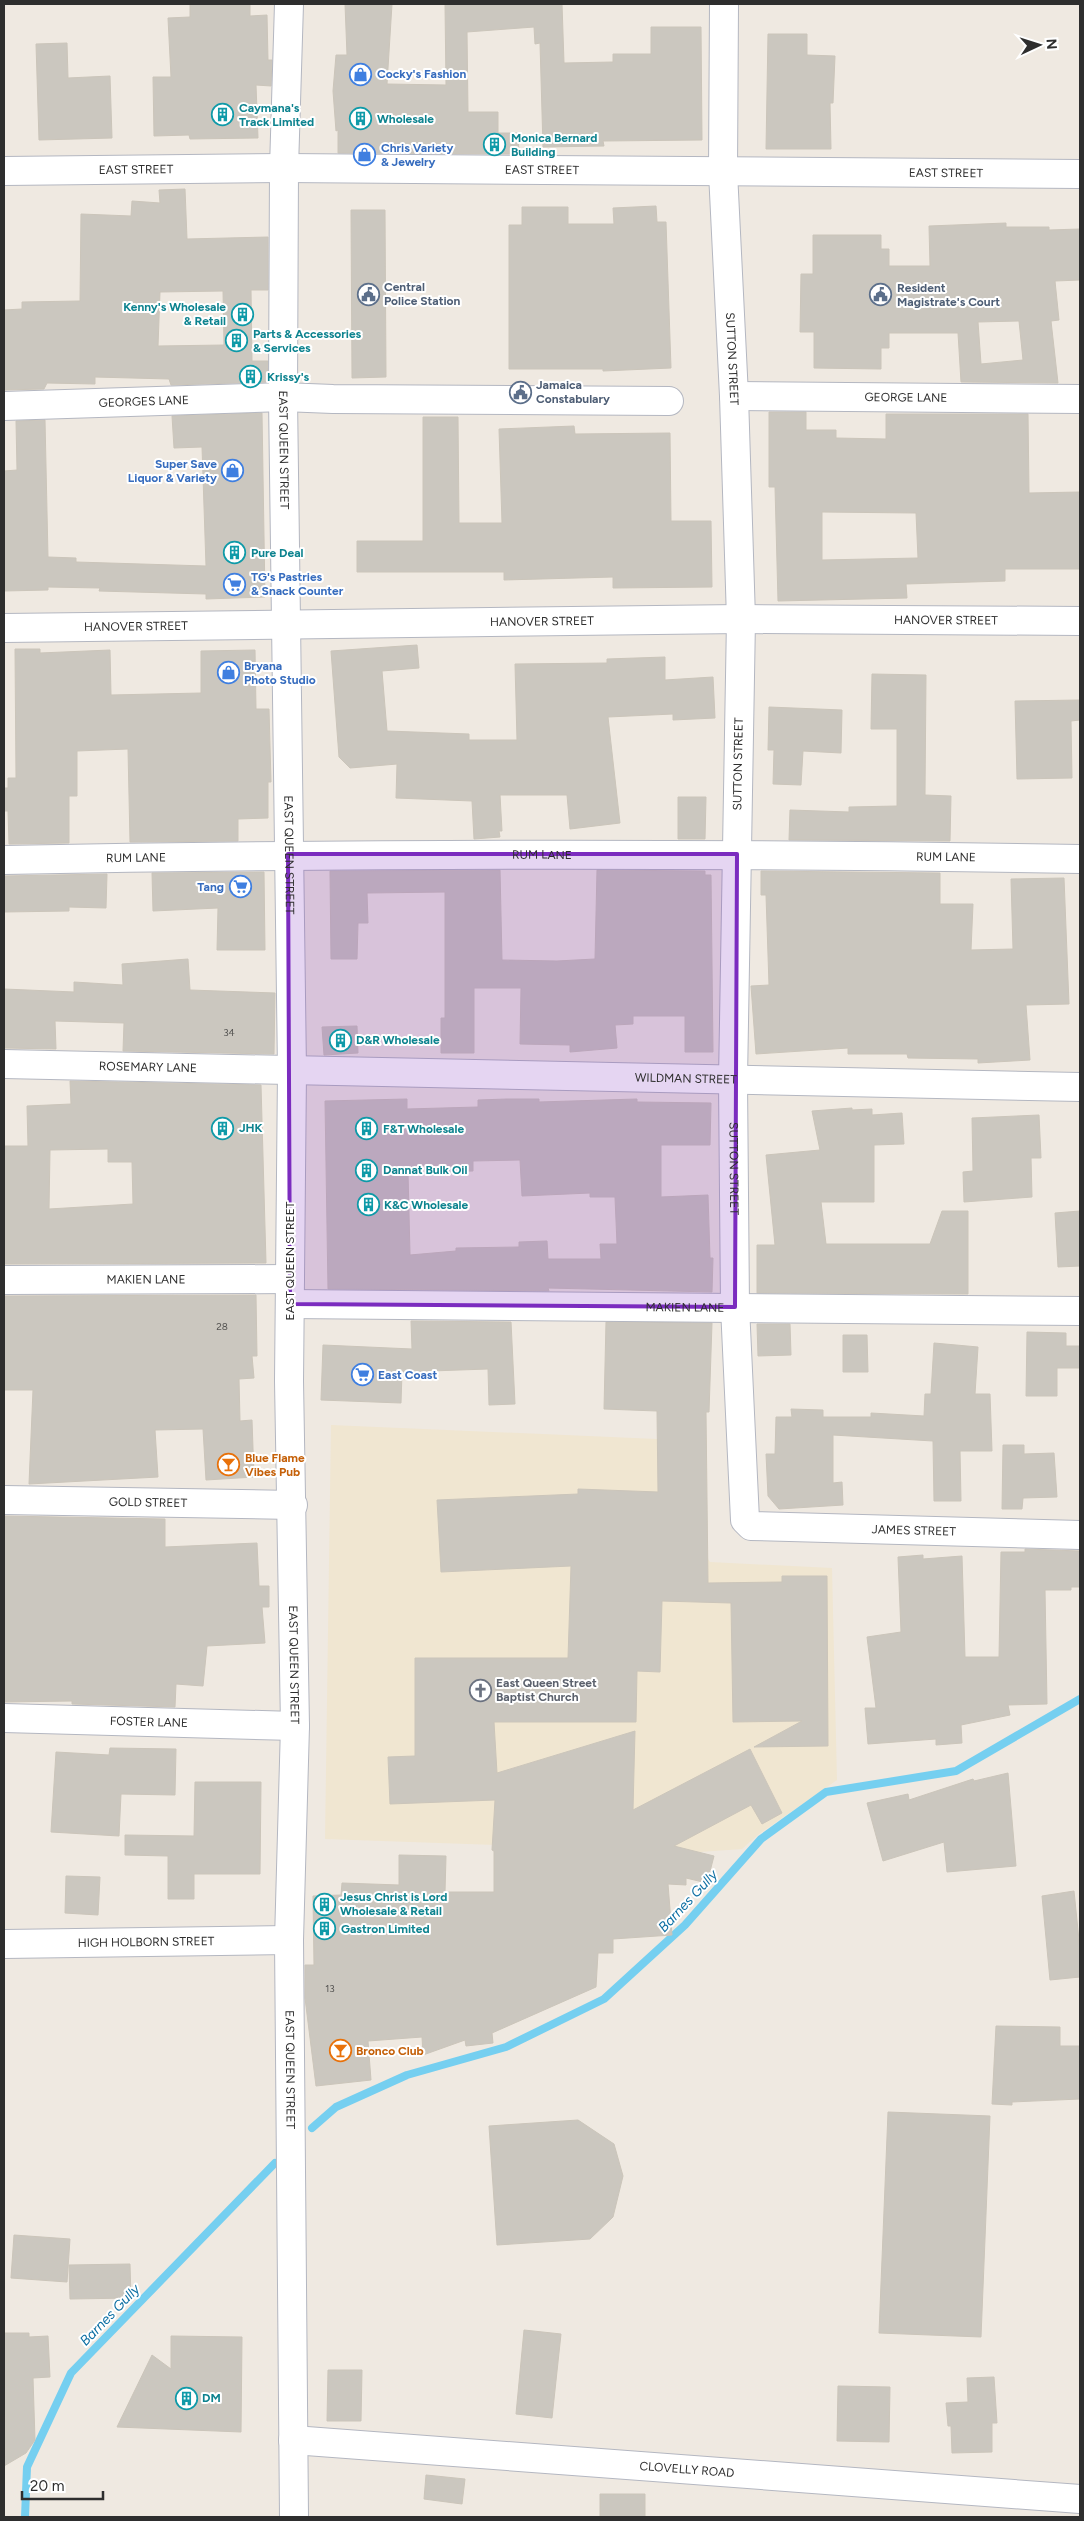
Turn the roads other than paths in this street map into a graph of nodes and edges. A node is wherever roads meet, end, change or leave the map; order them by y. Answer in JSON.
{"nodes":[{"id":1,"x":289,"y":4,"type":"edge"},
{"id":2,"x":724,"y":4,"type":"edge"},
{"id":3,"x":284,"y":168,"type":"junction"},
{"id":4,"x":4,"y":171,"type":"edge"},
{"id":5,"x":723,"y":172,"type":"junction"},
{"id":6,"x":1080,"y":174,"type":"edge"},
{"id":7,"x":734,"y":396,"type":"junction"},
{"id":8,"x":283,"y":397,"type":"junction"},
{"id":9,"x":1080,"y":399,"type":"edge"},
{"id":10,"x":669,"y":401,"type":"dead end"},
{"id":11,"x":4,"y":406,"type":"edge"},
{"id":12,"x":741,"y":619,"type":"junction"},
{"id":13,"x":1080,"y":621,"type":"edge"},
{"id":14,"x":288,"y":624,"type":"junction"},
{"id":15,"x":4,"y":628,"type":"edge"},
{"id":16,"x":288,"y":854,"type":"junction"},
{"id":17,"x":737,"y":854,"type":"junction"},
{"id":18,"x":1080,"y":859,"type":"edge"},
{"id":19,"x":4,"y":860,"type":"edge"},
{"id":20,"x":4,"y":1064,"type":"edge"},
{"id":21,"x":292,"y":1071,"type":"junction"},
{"id":22,"x":733,"y":1080,"type":"junction"},
{"id":23,"x":1080,"y":1087,"type":"edge"},
{"id":24,"x":4,"y":1280,"type":"edge"},
{"id":25,"x":290,"y":1291,"type":"junction"},
{"id":26,"x":735,"y":1307,"type":"junction"},
{"id":27,"x":1080,"y":1311,"type":"edge"},
{"id":28,"x":4,"y":1500,"type":"edge"},
{"id":29,"x":293,"y":1505,"type":"junction"},
{"id":30,"x":748,"y":1523,"type":"joint"},
{"id":31,"x":1080,"y":1535,"type":"edge"},
{"id":32,"x":4,"y":1718,"type":"edge"},
{"id":33,"x":295,"y":1726,"type":"junction"},
{"id":34,"x":288,"y":1940,"type":"junction"},
{"id":35,"x":4,"y":1944,"type":"edge"},
{"id":36,"x":293,"y":2440,"type":"junction"},
{"id":37,"x":1080,"y":2499,"type":"edge"},
{"id":38,"x":294,"y":2517,"type":"edge"}],
"edges":[{"from":1,"to":3,"type":"street","name":"EAST QUEEN STREET"},
{"from":2,"to":5,"type":"street","name":"SUTTON STREET"},
{"from":3,"to":4,"type":"street","name":"EAST STREET"},
{"from":3,"to":5,"type":"street","name":"EAST STREET"},
{"from":3,"to":8,"type":"street","name":"EAST QUEEN STREET"},
{"from":5,"to":6,"type":"street","name":"EAST STREET"},
{"from":5,"to":7,"type":"street","name":"SUTTON STREET"},
{"from":7,"to":9,"type":"street","name":"GEORGE LANE"},
{"from":7,"to":12,"type":"street","name":"SUTTON STREET"},
{"from":8,"to":10,"type":"street","name":"GEORGES LANE"},
{"from":8,"to":11,"type":"street","name":"GEORGES LANE"},
{"from":8,"to":14,"type":"street","name":"EAST QUEEN STREET"},
{"from":12,"to":13,"type":"street","name":"HANOVER STREET"},
{"from":12,"to":14,"type":"street","name":"HANOVER STREET"},
{"from":12,"to":17,"type":"street","name":"SUTTON STREET"},
{"from":14,"to":15,"type":"street","name":"HANOVER STREET"},
{"from":14,"to":16,"type":"street","name":"EAST QUEEN STREET"},
{"from":16,"to":17,"type":"street","name":"RUM LANE"},
{"from":16,"to":19,"type":"street","name":"RUM LANE"},
{"from":16,"to":21,"type":"street","name":"EAST QUEEN STREET"},
{"from":17,"to":18,"type":"street","name":"RUM LANE"},
{"from":17,"to":22,"type":"street","name":"SUTTON STREET"},
{"from":20,"to":21,"type":"street","name":"ROSEMARY LANE"},
{"from":21,"to":22,"type":"street","name":"WILDMAN STREET"},
{"from":21,"to":25,"type":"street","name":"EAST QUEEN STREET"},
{"from":22,"to":23,"type":"street","name":"WILDMAN STREET"},
{"from":22,"to":26,"type":"street","name":"SUTTON STREET"},
{"from":24,"to":25,"type":"street","name":"MAKIEN LANE"},
{"from":25,"to":26,"type":"street","name":"MAKIEN LANE"},
{"from":25,"to":29,"type":"street","name":"EAST QUEEN STREET"},
{"from":26,"to":27,"type":"street","name":"MAKIEN LANE"},
{"from":26,"to":30,"type":"street","name":"SUTTON STREET"},
{"from":28,"to":29,"type":"street","name":"GOLD STREET"},
{"from":29,"to":33,"type":"street","name":"EAST QUEEN STREET"},
{"from":30,"to":31,"type":"street","name":"JAMES STREET"},
{"from":32,"to":33,"type":"street","name":"FOSTER LANE"},
{"from":33,"to":34,"type":"street","name":"EAST QUEEN STREET"},
{"from":34,"to":35,"type":"street","name":"HIGH HOLBORN STREET"},
{"from":34,"to":36,"type":"street","name":"EAST QUEEN STREET"},
{"from":36,"to":37,"type":"street","name":"CLOVELLY ROAD"},
{"from":36,"to":38,"type":"street","name":"EAST QUEEN STREET"}]}
